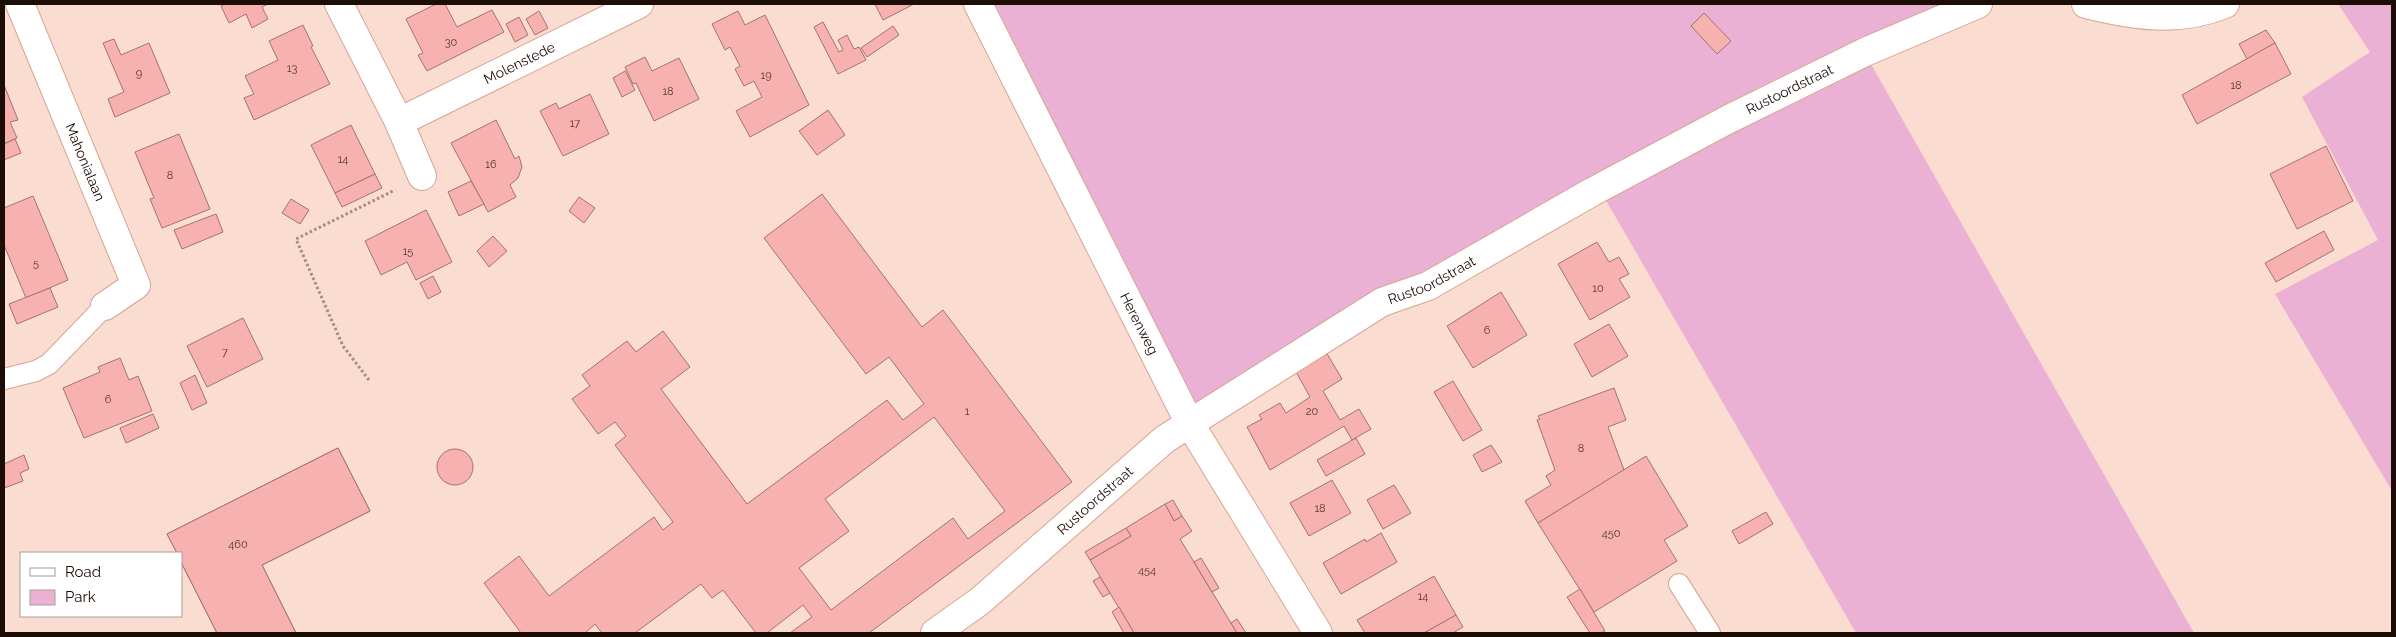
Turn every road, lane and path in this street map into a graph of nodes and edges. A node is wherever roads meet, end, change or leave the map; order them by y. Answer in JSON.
{"nodes":[{"id":1,"x":21,"y":4,"type":"edge"},
{"id":2,"x":339,"y":4,"type":"edge"},
{"id":3,"x":639,"y":4,"type":"edge"},
{"id":4,"x":978,"y":4,"type":"edge"},
{"id":5,"x":1978,"y":4,"type":"edge"},
{"id":6,"x":2086,"y":4,"type":"edge"},
{"id":7,"x":2225,"y":4,"type":"edge"},
{"id":8,"x":400,"y":122,"type":"junction"},
{"id":9,"x":422,"y":176,"type":"joint"},
{"id":10,"x":104,"y":306,"type":"joint"},
{"id":11,"x":4,"y":379,"type":"edge"},
{"id":12,"x":370,"y":380,"type":"dead end"},
{"id":13,"x":1190,"y":424,"type":"junction"},
{"id":14,"x":1679,"y":584,"type":"dead end"},
{"id":15,"x":935,"y":633,"type":"edge"},
{"id":16,"x":1318,"y":633,"type":"edge"},
{"id":17,"x":1710,"y":633,"type":"edge"}],
"edges":[{"from":1,"to":10,"type":"street","name":"Mahonialaan"},
{"from":2,"to":8,"type":"street"},
{"from":3,"to":8,"type":"street","name":"Molenstede"},
{"from":4,"to":13,"type":"street","name":"Herenweg"},
{"from":5,"to":13,"type":"street","name":"Rustoordstraat"},
{"from":6,"to":7,"type":"street"},
{"from":8,"to":9,"type":"street"},
{"from":9,"to":12,"type":"path"},
{"from":10,"to":11,"type":"lane"},
{"from":13,"to":15,"type":"street","name":"Rustoordstraat"},
{"from":13,"to":16,"type":"street","name":"Herenweg"},
{"from":14,"to":17,"type":"lane"}]}
